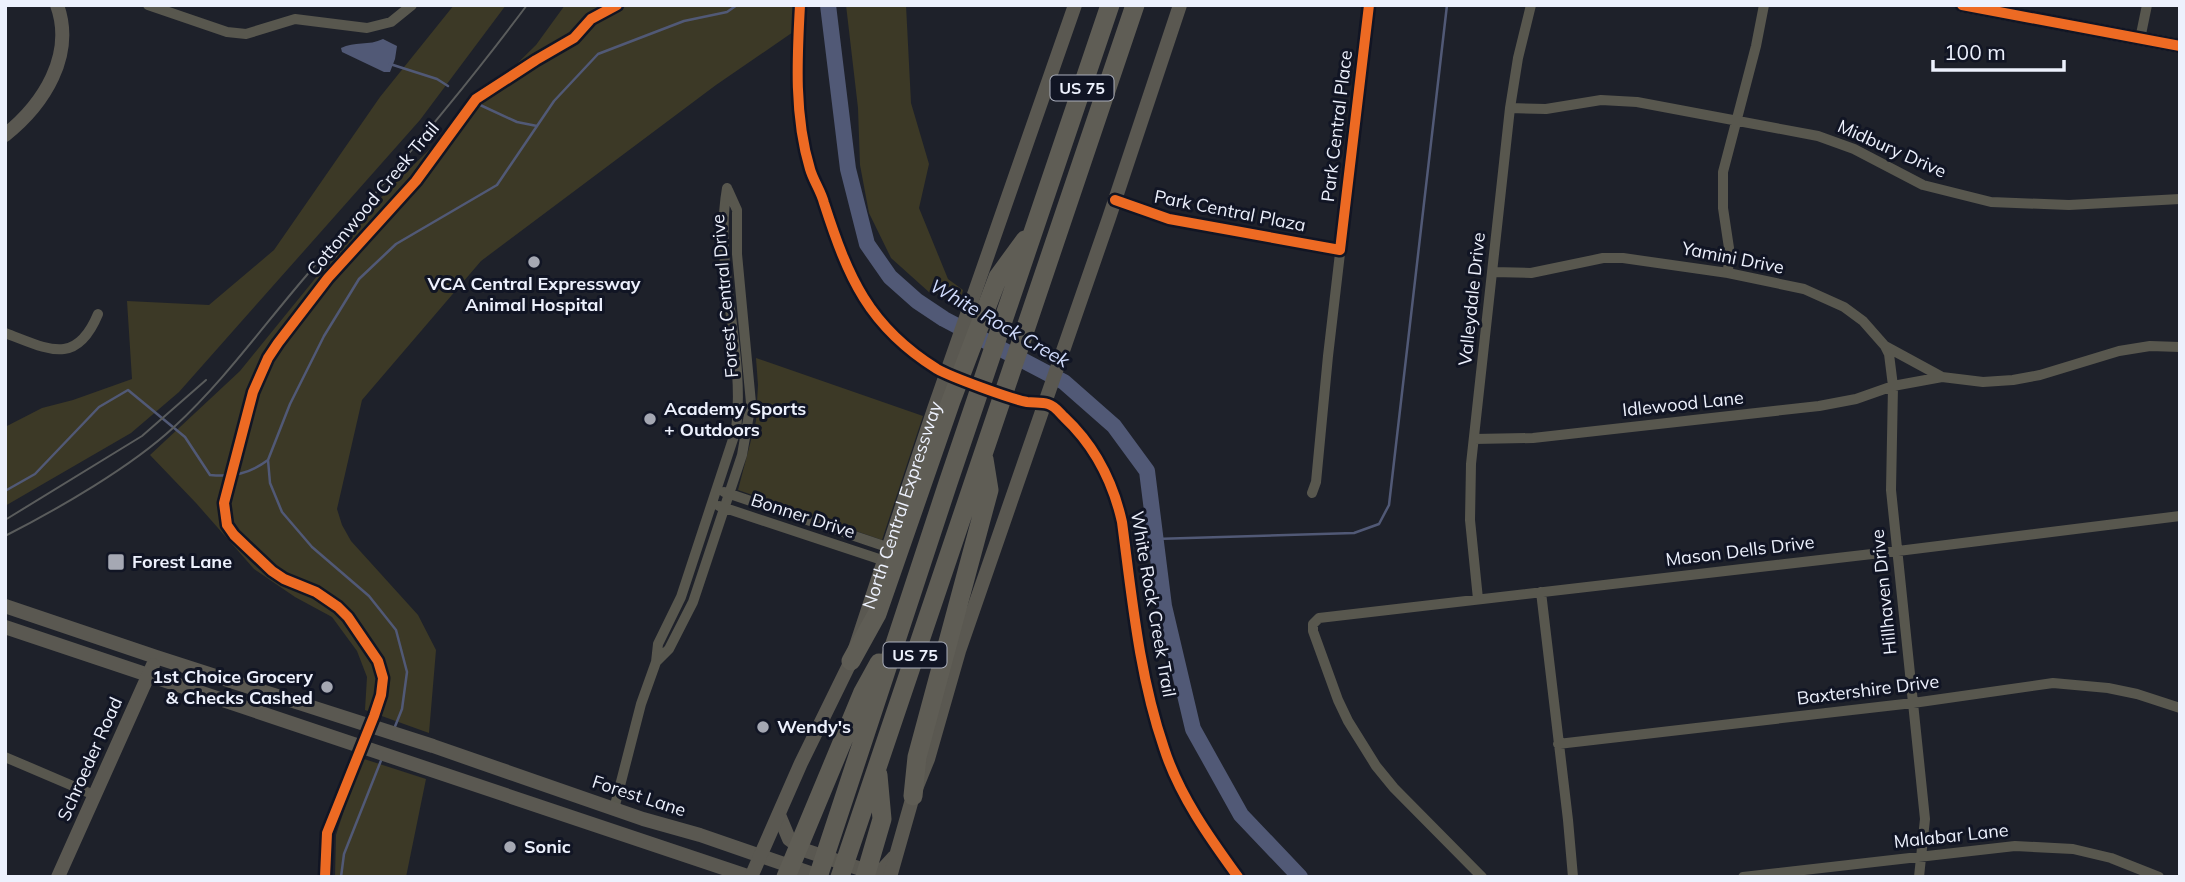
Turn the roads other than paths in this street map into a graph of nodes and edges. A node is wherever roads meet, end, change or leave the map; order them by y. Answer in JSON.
{"nodes":[{"id":1,"x":57,"y":5,"type":"edge"},
{"id":2,"x":148,"y":5,"type":"edge"},
{"id":3,"x":297,"y":5,"type":"edge"},
{"id":4,"x":412,"y":5,"type":"edge"},
{"id":5,"x":1075,"y":5,"type":"edge"},
{"id":6,"x":1110,"y":5,"type":"edge"},
{"id":7,"x":1180,"y":5,"type":"edge"},
{"id":8,"x":1369,"y":5,"type":"edge"},
{"id":9,"x":1531,"y":5,"type":"edge"},
{"id":10,"x":1764,"y":5,"type":"edge"},
{"id":11,"x":1962,"y":5,"type":"edge"},
{"id":12,"x":2147,"y":5,"type":"edge"},
{"id":13,"x":1136,"y":9,"type":"edge"},
{"id":14,"x":295,"y":19,"type":"junction"},
{"id":15,"x":2140,"y":38,"type":"junction"},
{"id":16,"x":2180,"y":46,"type":"edge"},
{"id":17,"x":1510,"y":108,"type":"junction"},
{"id":18,"x":1736,"y":121,"type":"junction"},
{"id":19,"x":5,"y":135,"type":"edge"},
{"id":20,"x":2180,"y":199,"type":"edge"},
{"id":21,"x":1115,"y":200,"type":"junction"},
{"id":22,"x":1036,"y":225,"type":"junction"},
{"id":23,"x":1340,"y":250,"type":"junction"},
{"id":24,"x":1493,"y":272,"type":"junction"},
{"id":25,"x":1728,"y":273,"type":"junction"},
{"id":26,"x":98,"y":314,"type":"dead end"},
{"id":27,"x":5,"y":333,"type":"edge"},
{"id":28,"x":1885,"y":346,"type":"junction"},
{"id":29,"x":2180,"y":347,"type":"edge"},
{"id":30,"x":743,"y":361,"type":"junction"},
{"id":31,"x":1942,"y":377,"type":"junction"},
{"id":32,"x":1894,"y":386,"type":"junction"},
{"id":33,"x":946,"y":394,"type":"junction"},
{"id":34,"x":1474,"y":439,"type":"junction"},
{"id":35,"x":983,"y":454,"type":"junction"},
{"id":36,"x":718,"y":490,"type":"junction"},
{"id":37,"x":1312,"y":493,"type":"dead end"},
{"id":38,"x":730,"y":494,"type":"junction"},
{"id":39,"x":713,"y":504,"type":"junction"},
{"id":40,"x":725,"y":508,"type":"junction"},
{"id":41,"x":2180,"y":516,"type":"edge"},
{"id":42,"x":1898,"y":551,"type":"junction"},
{"id":43,"x":885,"y":554,"type":"junction"},
{"id":44,"x":1541,"y":592,"type":"junction"},
{"id":45,"x":1478,"y":599,"type":"junction"},
{"id":46,"x":5,"y":606,"type":"edge"},
{"id":47,"x":900,"y":625,"type":"junction"},
{"id":48,"x":5,"y":627,"type":"edge"},
{"id":49,"x":156,"y":657,"type":"junction"},
{"id":50,"x":851,"y":661,"type":"junction"},
{"id":51,"x":656,"y":662,"type":"junction"},
{"id":52,"x":149,"y":674,"type":"junction"},
{"id":53,"x":284,"y":696,"type":"junction"},
{"id":54,"x":1913,"y":703,"type":"junction"},
{"id":55,"x":2180,"y":708,"type":"edge"},
{"id":56,"x":276,"y":718,"type":"junction"},
{"id":57,"x":1558,"y":744,"type":"junction"},
{"id":58,"x":5,"y":757,"type":"edge"},
{"id":59,"x":491,"y":766,"type":"junction"},
{"id":60,"x":877,"y":766,"type":"junction"},
{"id":61,"x":482,"y":787,"type":"junction"},
{"id":62,"x":94,"y":795,"type":"junction"},
{"id":63,"x":509,"y":796,"type":"junction"},
{"id":64,"x":913,"y":796,"type":"junction"},
{"id":65,"x":614,"y":809,"type":"junction"},
{"id":66,"x":779,"y":816,"type":"junction"},
{"id":67,"x":610,"y":829,"type":"junction"},
{"id":68,"x":720,"y":842,"type":"junction"},
{"id":69,"x":899,"y":850,"type":"junction"},
{"id":70,"x":686,"y":855,"type":"junction"},
{"id":71,"x":761,"y":855,"type":"junction"},
{"id":72,"x":1920,"y":857,"type":"junction"},
{"id":73,"x":58,"y":877,"type":"edge"},
{"id":74,"x":719,"y":877,"type":"edge"},
{"id":75,"x":750,"y":877,"type":"edge"},
{"id":76,"x":786,"y":877,"type":"edge"},
{"id":77,"x":820,"y":877,"type":"edge"},
{"id":78,"x":840,"y":877,"type":"edge"},
{"id":79,"x":865,"y":877,"type":"edge"},
{"id":80,"x":890,"y":877,"type":"edge"},
{"id":81,"x":904,"y":877,"type":"edge"},
{"id":82,"x":1482,"y":877,"type":"edge"},
{"id":83,"x":1573,"y":877,"type":"edge"},
{"id":84,"x":1743,"y":877,"type":"edge"},
{"id":85,"x":1919,"y":877,"type":"edge"},
{"id":86,"x":2159,"y":877,"type":"edge"}],
"edges":[{"from":1,"to":19,"type":"main road"},
{"from":2,"to":14,"type":"street"},
{"from":3,"to":14,"type":"street"},
{"from":4,"to":14,"type":"street"},
{"from":5,"to":33,"type":"main road","name":"North Central Expressway"},
{"from":6,"to":22,"type":"highway","name":"North Central Expressway","number":"US 75"},
{"from":7,"to":21,"type":"main road"},
{"from":8,"to":23,"type":"street","name":"Park Central Place"},
{"from":9,"to":17,"type":"street","name":"Valleydale Drive"},
{"from":10,"to":18,"type":"street"},
{"from":11,"to":15,"type":"main road"},
{"from":12,"to":15,"type":"street"},
{"from":13,"to":35,"type":"highway","number":"US 75"},
{"from":15,"to":16,"type":"main road"},
{"from":17,"to":18,"type":"street","name":"Midbury Drive"},
{"from":17,"to":24,"type":"street","name":"Valleydale Drive"},
{"from":18,"to":20,"type":"street","name":"Midbury Drive"},
{"from":18,"to":25,"type":"street"},
{"from":21,"to":23,"type":"street","name":"Park Central Plaza"},
{"from":21,"to":64,"type":"main road"},
{"from":22,"to":33,"type":"highway"},
{"from":22,"to":47,"type":"highway","name":"North Central Expressway","number":"US 75"},
{"from":23,"to":37,"type":"street","name":"Park Central Place"},
{"from":24,"to":25,"type":"street","name":"Yamini Drive"},
{"from":24,"to":34,"type":"street","name":"Valleydale Drive"},
{"from":25,"to":28,"type":"street","name":"Yamini Drive"},
{"from":26,"to":27,"type":"street"},
{"from":28,"to":31,"type":"street","name":"Yamini Drive"},
{"from":28,"to":32,"type":"street","name":"Hillhaven Drive"},
{"from":29,"to":31,"type":"street","name":"Yamini Drive"},
{"from":30,"to":30,"type":"street","name":"Forest Central Drive"},
{"from":30,"to":36,"type":"street","name":"Forest Central Drive"},
{"from":30,"to":38,"type":"street","name":"Forest Central Drive"},
{"from":31,"to":32,"type":"street","name":"Yamini Drive"},
{"from":32,"to":34,"type":"street","name":"Idlewood Lane"},
{"from":32,"to":42,"type":"street","name":"Hillhaven Drive"},
{"from":33,"to":43,"type":"main road","name":"North Central Expressway"},
{"from":33,"to":50,"type":"highway"},
{"from":34,"to":45,"type":"street","name":"Valleydale Drive"},
{"from":35,"to":60,"type":"highway","number":"US 75"},
{"from":35,"to":64,"type":"highway"},
{"from":36,"to":38,"type":"street","name":"Bonner Drive"},
{"from":36,"to":39,"type":"street","name":"Forest Central Drive"},
{"from":38,"to":40,"type":"street","name":"Forest Central Drive"},
{"from":38,"to":43,"type":"street","name":"Bonner Drive"},
{"from":39,"to":40,"type":"street","name":"Bonner Drive"},
{"from":39,"to":51,"type":"street","name":"Forest Central Drive"},
{"from":40,"to":43,"type":"street","name":"Bonner Drive"},
{"from":40,"to":51,"type":"street","name":"Forest Central Drive"},
{"from":41,"to":42,"type":"street","name":"Mason Dells Drive"},
{"from":42,"to":44,"type":"street","name":"Mason Dells Drive"},
{"from":42,"to":54,"type":"street","name":"Hillhaven Drive"},
{"from":43,"to":50,"type":"main road","name":"North Central Expressway"},
{"from":44,"to":45,"type":"street","name":"Mason Dells Drive"},
{"from":44,"to":57,"type":"street"},
{"from":45,"to":82,"type":"street","name":"Mason Dells Drive"},
{"from":46,"to":49,"type":"main road","name":"Forest Lane"},
{"from":47,"to":76,"type":"highway"},
{"from":47,"to":77,"type":"highway","name":"North Central Expressway","number":"US 75"},
{"from":48,"to":52,"type":"main road"},
{"from":49,"to":52,"type":"main road","name":"Schroeder Road"},
{"from":49,"to":53,"type":"main road","name":"Forest Lane"},
{"from":50,"to":66,"type":"main road","name":"North Central Expressway"},
{"from":51,"to":65,"type":"street","name":"Forest Central Drive"},
{"from":52,"to":56,"type":"main road"},
{"from":52,"to":62,"type":"main road","name":"Schroeder Road"},
{"from":53,"to":56,"type":"main road"},
{"from":53,"to":59,"type":"main road","name":"Forest Lane"},
{"from":54,"to":55,"type":"street","name":"Baxtershire Drive"},
{"from":54,"to":57,"type":"street","name":"Baxtershire Drive"},
{"from":54,"to":72,"type":"street","name":"Hillhaven Drive"},
{"from":56,"to":61,"type":"main road"},
{"from":57,"to":83,"type":"street"},
{"from":58,"to":62,"type":"street"},
{"from":59,"to":61,"type":"main road"},
{"from":59,"to":65,"type":"main road","name":"Forest Lane"},
{"from":60,"to":78,"type":"highway","number":"US 75"},
{"from":60,"to":79,"type":"highway"},
{"from":61,"to":63,"type":"main road"},
{"from":62,"to":73,"type":"main road","name":"Schroeder Road"},
{"from":63,"to":65,"type":"main road"},
{"from":63,"to":67,"type":"main road"},
{"from":64,"to":69,"type":"main road"},
{"from":65,"to":68,"type":"main road","name":"Forest Lane"},
{"from":66,"to":69,"type":"main road"},
{"from":66,"to":71,"type":"main road","name":"North Central Expressway"},
{"from":67,"to":68,"type":"main road"},
{"from":67,"to":70,"type":"main road"},
{"from":68,"to":71,"type":"main road","name":"Forest Lane"},
{"from":69,"to":80,"type":"main road"},
{"from":69,"to":81,"type":"main road"},
{"from":70,"to":74,"type":"main road"},
{"from":70,"to":75,"type":"main road"},
{"from":71,"to":75,"type":"main road","name":"North Central Expressway"},
{"from":71,"to":77,"type":"main road","name":"Forest Lane"},
{"from":72,"to":84,"type":"street","name":"Malabar Lane"},
{"from":72,"to":85,"type":"street","name":"Hillhaven Drive"},
{"from":72,"to":86,"type":"street","name":"Malabar Lane"}]}
